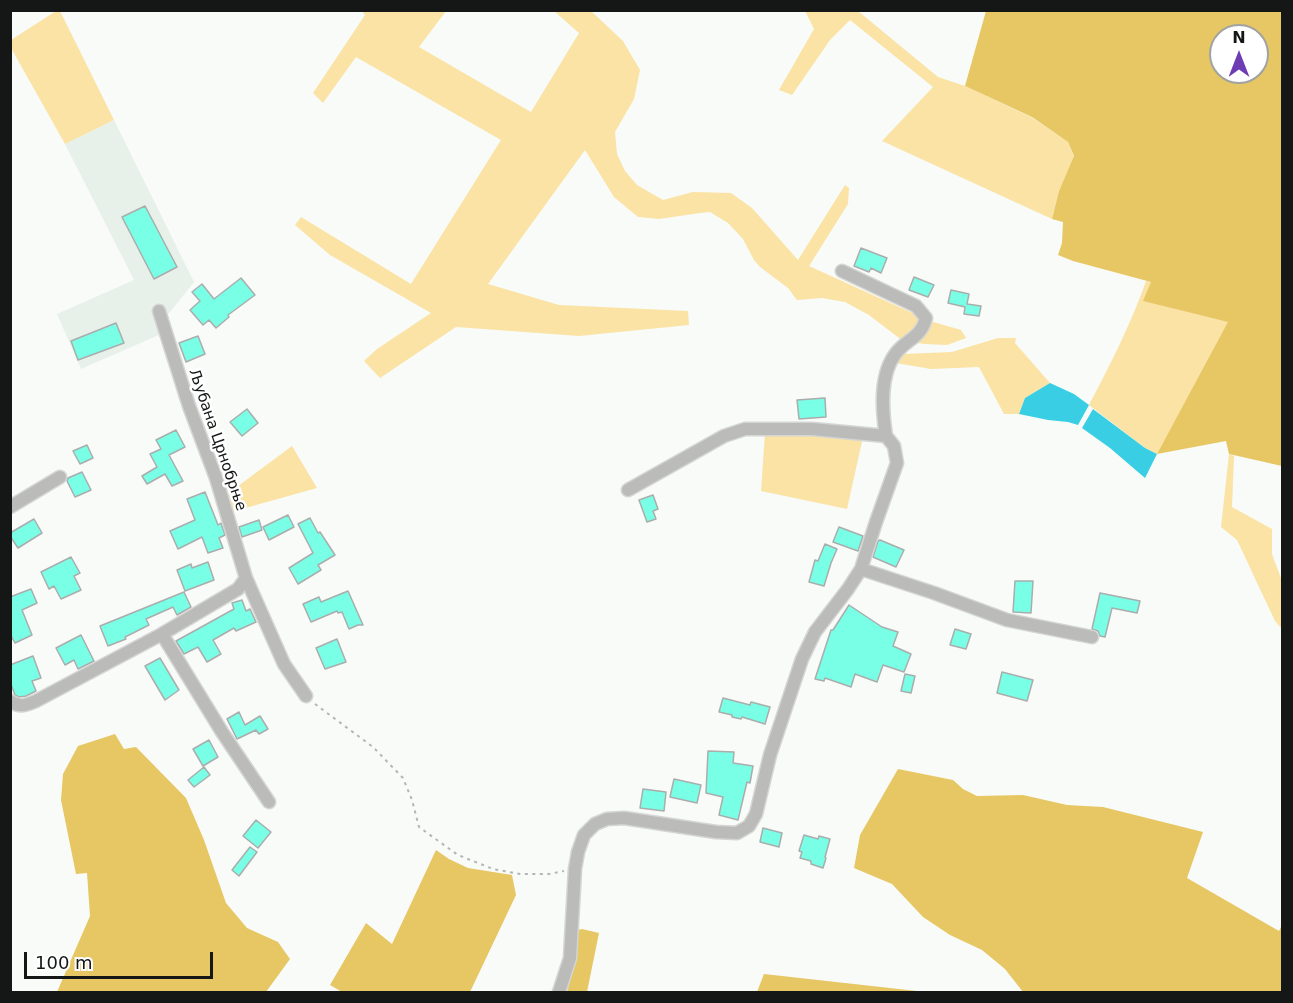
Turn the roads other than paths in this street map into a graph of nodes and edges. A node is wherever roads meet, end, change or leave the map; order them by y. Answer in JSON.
{"nodes":[{"id":1,"x":842,"y":271,"type":"dead end"},
{"id":2,"x":159,"y":311,"type":"dead end"},
{"id":3,"x":886,"y":436,"type":"junction"},
{"id":4,"x":60,"y":477,"type":"dead end"},
{"id":5,"x":628,"y":490,"type":"dead end"},
{"id":6,"x":10,"y":507,"type":"edge"},
{"id":7,"x":861,"y":569,"type":"junction"},
{"id":8,"x":246,"y":578,"type":"junction"},
{"id":9,"x":162,"y":634,"type":"junction"},
{"id":10,"x":1092,"y":637,"type":"dead end"},
{"id":11,"x":306,"y":696,"type":"road end"},
{"id":12,"x":10,"y":701,"type":"edge"},
{"id":13,"x":269,"y":802,"type":"dead end"},
{"id":14,"x":559,"y":993,"type":"edge"}],
"edges":[{"from":1,"to":3,"type":"street"},
{"from":2,"to":8,"type":"street","name":"Љубана Црнобрње"},
{"from":3,"to":5,"type":"street"},
{"from":3,"to":7,"type":"street"},
{"from":4,"to":6,"type":"street"},
{"from":7,"to":10,"type":"street"},
{"from":7,"to":14,"type":"street"},
{"from":8,"to":9,"type":"street"},
{"from":8,"to":11,"type":"street","name":"Љубана Црнобрње"},
{"from":9,"to":12,"type":"street"},
{"from":9,"to":13,"type":"street"}]}
